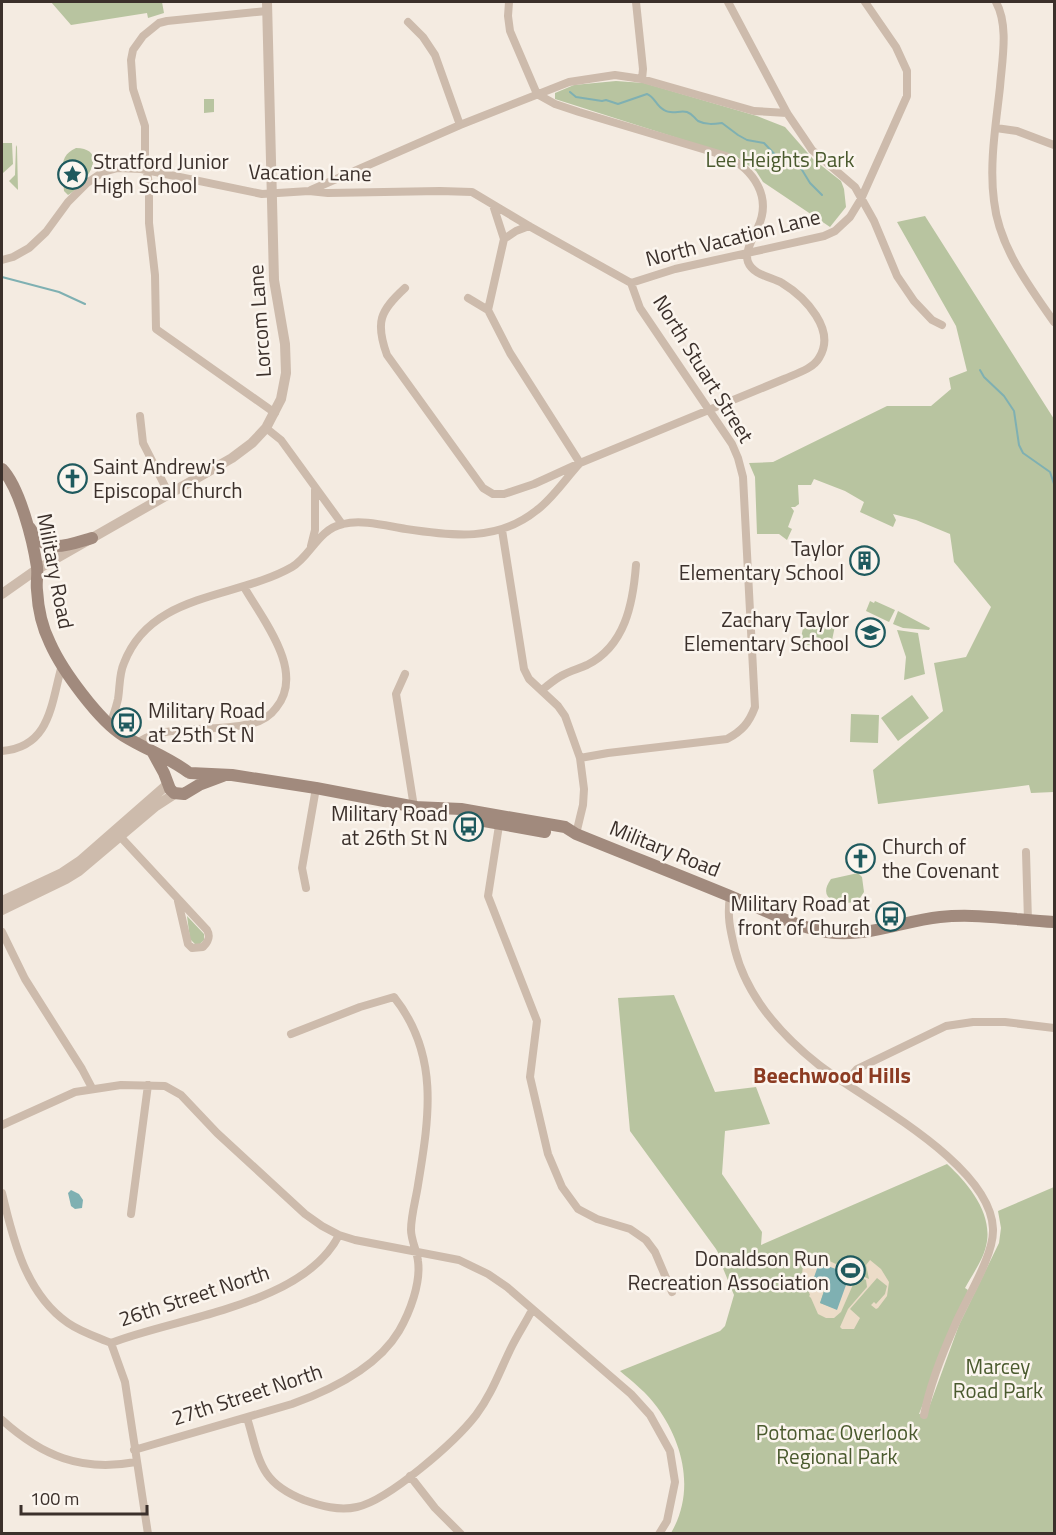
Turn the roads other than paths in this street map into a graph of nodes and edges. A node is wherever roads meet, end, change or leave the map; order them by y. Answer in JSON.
{"nodes":[{"id":1,"x":509,"y":2,"type":"edge"},
{"id":2,"x":636,"y":2,"type":"edge"},
{"id":3,"x":728,"y":2,"type":"edge"},
{"id":4,"x":865,"y":2,"type":"edge"},
{"id":5,"x":996,"y":2,"type":"edge"},
{"id":6,"x":267,"y":6,"type":"edge"},
{"id":7,"x":408,"y":22,"type":"dead end"},
{"id":8,"x":642,"y":79,"type":"junction"},
{"id":9,"x":537,"y":94,"type":"junction"},
{"id":10,"x":787,"y":113,"type":"junction"},
{"id":11,"x":460,"y":125,"type":"junction"},
{"id":12,"x":996,"y":128,"type":"junction"},
{"id":13,"x":1054,"y":145,"type":"edge"},
{"id":14,"x":147,"y":169,"type":"junction"},
{"id":15,"x":309,"y":191,"type":"junction"},
{"id":16,"x":273,"y":194,"type":"junction"},
{"id":17,"x":861,"y":199,"type":"junction"},
{"id":18,"x":493,"y":205,"type":"junction"},
{"id":19,"x":529,"y":226,"type":"junction"},
{"id":20,"x":504,"y":239,"type":"junction"},
{"id":21,"x":747,"y":254,"type":"junction"},
{"id":22,"x":2,"y":260,"type":"edge"},
{"id":23,"x":631,"y":283,"type":"junction"},
{"id":24,"x":405,"y":288,"type":"dead end"},
{"id":25,"x":468,"y":298,"type":"dead end"},
{"id":26,"x":488,"y":310,"type":"junction"},
{"id":27,"x":1054,"y":322,"type":"edge"},
{"id":28,"x":942,"y":325,"type":"dead end"},
{"id":29,"x":708,"y":410,"type":"junction"},
{"id":30,"x":275,"y":413,"type":"junction"},
{"id":31,"x":140,"y":416,"type":"dead end"},
{"id":32,"x":266,"y":428,"type":"junction"},
{"id":33,"x":580,"y":463,"type":"junction"},
{"id":34,"x":2,"y":469,"type":"edge"},
{"id":35,"x":315,"y":490,"type":"junction"},
{"id":36,"x":169,"y":494,"type":"junction"},
{"id":37,"x":25,"y":516,"type":"junction"},
{"id":38,"x":342,"y":524,"type":"junction"},
{"id":39,"x":502,"y":530,"type":"junction"},
{"id":40,"x":92,"y":538,"type":"junction"},
{"id":41,"x":311,"y":546,"type":"junction"},
{"id":42,"x":636,"y":565,"type":"dead end"},
{"id":43,"x":38,"y":569,"type":"junction"},
{"id":44,"x":244,"y":587,"type":"junction"},
{"id":45,"x":2,"y":594,"type":"edge"},
{"id":46,"x":62,"y":665,"type":"junction"},
{"id":47,"x":405,"y":674,"type":"dead end"},
{"id":48,"x":542,"y":690,"type":"junction"},
{"id":49,"x":110,"y":725,"type":"junction"},
{"id":50,"x":136,"y":744,"type":"junction"},
{"id":51,"x":2,"y":751,"type":"edge"},
{"id":52,"x":152,"y":751,"type":"junction"},
{"id":53,"x":580,"y":758,"type":"junction"},
{"id":54,"x":189,"y":772,"type":"junction"},
{"id":55,"x":224,"y":775,"type":"junction"},
{"id":56,"x":171,"y":787,"type":"junction"},
{"id":57,"x":316,"y":788,"type":"junction"},
{"id":58,"x":192,"y":789,"type":"junction"},
{"id":59,"x":414,"y":807,"type":"junction"},
{"id":60,"x":500,"y":819,"type":"junction"},
{"id":61,"x":118,"y":834,"type":"junction"},
{"id":62,"x":576,"y":834,"type":"junction"},
{"id":63,"x":1026,"y":852,"type":"dead end"},
{"id":64,"x":64,"y":876,"type":"junction"},
{"id":65,"x":306,"y":888,"type":"dead end"},
{"id":66,"x":730,"y":896,"type":"junction"},
{"id":67,"x":2,"y":901,"type":"edge"},
{"id":68,"x":178,"y":901,"type":"junction"},
{"id":69,"x":2,"y":910,"type":"edge"},
{"id":70,"x":1028,"y":921,"type":"junction"},
{"id":71,"x":1054,"y":922,"type":"edge"},
{"id":72,"x":2,"y":932,"type":"edge"},
{"id":73,"x":1054,"y":1028,"type":"edge"},
{"id":74,"x":291,"y":1034,"type":"dead end"},
{"id":75,"x":845,"y":1083,"type":"junction"},
{"id":76,"x":148,"y":1085,"type":"junction"},
{"id":77,"x":92,"y":1088,"type":"junction"},
{"id":78,"x":2,"y":1125,"type":"edge"},
{"id":79,"x":2,"y":1193,"type":"edge"},
{"id":80,"x":131,"y":1214,"type":"dead end"},
{"id":81,"x":339,"y":1235,"type":"junction"},
{"id":82,"x":416,"y":1252,"type":"junction"},
{"id":83,"x":672,"y":1292,"type":"dead end"},
{"id":84,"x":532,"y":1310,"type":"junction"},
{"id":85,"x":111,"y":1343,"type":"junction"},
{"id":86,"x":924,"y":1415,"type":"dead end"},
{"id":87,"x":247,"y":1418,"type":"junction"},
{"id":88,"x":2,"y":1420,"type":"edge"},
{"id":89,"x":134,"y":1450,"type":"junction"},
{"id":90,"x":136,"y":1462,"type":"junction"},
{"id":91,"x":410,"y":1476,"type":"junction"},
{"id":92,"x":148,"y":1533,"type":"edge"},
{"id":93,"x":461,"y":1533,"type":"edge"},
{"id":94,"x":659,"y":1533,"type":"edge"}],
"edges":[{"from":1,"to":9,"type":"street"},
{"from":2,"to":8,"type":"street"},
{"from":3,"to":10,"type":"street"},
{"from":4,"to":17,"type":"street","name":"North Vacation Lane"},
{"from":5,"to":12,"type":"street"},
{"from":6,"to":14,"type":"street"},
{"from":6,"to":16,"type":"street","name":"Lorcom Lane"},
{"from":7,"to":11,"type":"street"},
{"from":8,"to":9,"type":"street"},
{"from":8,"to":10,"type":"street"},
{"from":9,"to":11,"type":"street"},
{"from":9,"to":21,"type":"street"},
{"from":10,"to":17,"type":"street"},
{"from":11,"to":15,"type":"street"},
{"from":12,"to":13,"type":"street"},
{"from":12,"to":27,"type":"street"},
{"from":14,"to":16,"type":"street","name":"Vacation Lane"},
{"from":14,"to":22,"type":"street","name":"Vacation Lane"},
{"from":14,"to":30,"type":"street"},
{"from":15,"to":16,"type":"street","name":"Vacation Lane"},
{"from":15,"to":18,"type":"street","name":"Vacation Lane"},
{"from":16,"to":30,"type":"street","name":"Lorcom Lane"},
{"from":17,"to":21,"type":"street","name":"North Vacation Lane"},
{"from":17,"to":28,"type":"street"},
{"from":18,"to":19,"type":"street","name":"Vacation Lane"},
{"from":18,"to":20,"type":"street"},
{"from":19,"to":20,"type":"street"},
{"from":19,"to":23,"type":"street","name":"Vacation Lane"},
{"from":20,"to":26,"type":"street"},
{"from":21,"to":23,"type":"street","name":"North Vacation Lane"},
{"from":21,"to":29,"type":"street"},
{"from":23,"to":29,"type":"street","name":"North Stuart Street"},
{"from":24,"to":33,"type":"street"},
{"from":25,"to":26,"type":"street"},
{"from":26,"to":33,"type":"street"},
{"from":29,"to":33,"type":"street"},
{"from":29,"to":53,"type":"street","name":"North Stuart Street"},
{"from":30,"to":32,"type":"street","name":"Lorcom Lane"},
{"from":31,"to":36,"type":"street"},
{"from":32,"to":35,"type":"street"},
{"from":32,"to":36,"type":"street","name":"Lorcom Lane"},
{"from":33,"to":39,"type":"street"},
{"from":34,"to":37,"type":"main road","name":"Military Road"},
{"from":35,"to":38,"type":"street"},
{"from":35,"to":41,"type":"street"},
{"from":36,"to":40,"type":"street","name":"Lorcom Lane"},
{"from":37,"to":40,"type":"main road"},
{"from":37,"to":43,"type":"main road","name":"Military Road"},
{"from":38,"to":39,"type":"street"},
{"from":38,"to":41,"type":"street"},
{"from":39,"to":48,"type":"street"},
{"from":40,"to":43,"type":"street","name":"Lorcom Lane"},
{"from":41,"to":44,"type":"street"},
{"from":42,"to":48,"type":"street"},
{"from":43,"to":45,"type":"street","name":"Lorcom Lane"},
{"from":43,"to":46,"type":"main road","name":"Military Road"},
{"from":44,"to":49,"type":"street"},
{"from":44,"to":50,"type":"street"},
{"from":46,"to":49,"type":"main road","name":"Military Road"},
{"from":46,"to":51,"type":"street"},
{"from":47,"to":59,"type":"street"},
{"from":48,"to":53,"type":"street"},
{"from":49,"to":50,"type":"main road","name":"Military Road"},
{"from":50,"to":52,"type":"main road","name":"Military Road"},
{"from":52,"to":54,"type":"main road","name":"Military Road"},
{"from":52,"to":56,"type":"main road"},
{"from":53,"to":62,"type":"street"},
{"from":54,"to":55,"type":"main road","name":"Military Road"},
{"from":54,"to":56,"type":"main road"},
{"from":54,"to":58,"type":"main road"},
{"from":55,"to":57,"type":"main road","name":"Military Road"},
{"from":55,"to":58,"type":"main road"},
{"from":56,"to":58,"type":"main road"},
{"from":56,"to":61,"type":"street"},
{"from":57,"to":59,"type":"main road","name":"Military Road"},
{"from":57,"to":65,"type":"street"},
{"from":59,"to":60,"type":"main road","name":"Military Road"},
{"from":60,"to":62,"type":"main road","name":"Military Road"},
{"from":60,"to":83,"type":"street"},
{"from":61,"to":64,"type":"street"},
{"from":61,"to":68,"type":"street"},
{"from":62,"to":66,"type":"main road","name":"Military Road"},
{"from":63,"to":70,"type":"street"},
{"from":64,"to":67,"type":"street"},
{"from":64,"to":69,"type":"street"},
{"from":66,"to":70,"type":"main road","name":"Military Road"},
{"from":66,"to":75,"type":"street"},
{"from":68,"to":68,"type":"street"},
{"from":70,"to":71,"type":"main road","name":"Military Road"},
{"from":72,"to":77,"type":"street"},
{"from":73,"to":75,"type":"street"},
{"from":74,"to":82,"type":"street","name":"27th Street North"},
{"from":75,"to":86,"type":"street"},
{"from":76,"to":77,"type":"street"},
{"from":76,"to":80,"type":"street"},
{"from":76,"to":81,"type":"street"},
{"from":77,"to":78,"type":"street"},
{"from":79,"to":85,"type":"street"},
{"from":81,"to":82,"type":"street"},
{"from":81,"to":85,"type":"street","name":"26th Street North"},
{"from":82,"to":84,"type":"street"},
{"from":82,"to":87,"type":"street","name":"27th Street North"},
{"from":84,"to":91,"type":"street"},
{"from":84,"to":94,"type":"street"},
{"from":85,"to":89,"type":"street"},
{"from":87,"to":89,"type":"street","name":"27th Street North"},
{"from":87,"to":91,"type":"street"},
{"from":88,"to":90,"type":"street"},
{"from":89,"to":90,"type":"street"},
{"from":90,"to":92,"type":"street"},
{"from":91,"to":93,"type":"street"}]}
